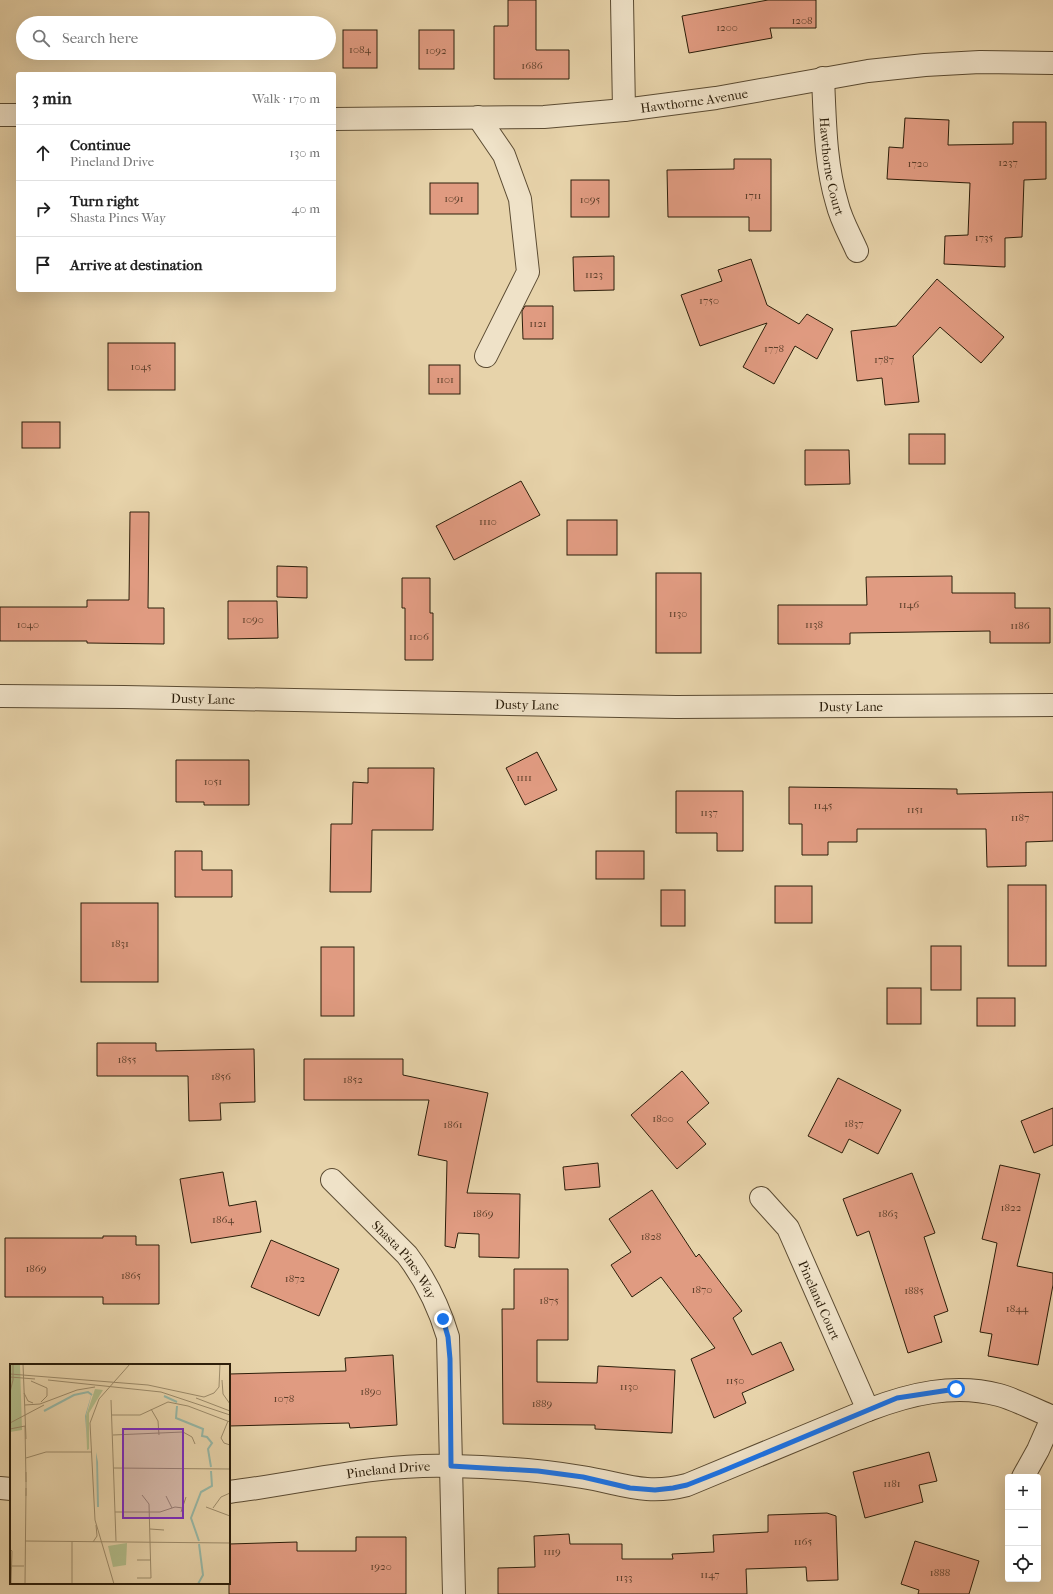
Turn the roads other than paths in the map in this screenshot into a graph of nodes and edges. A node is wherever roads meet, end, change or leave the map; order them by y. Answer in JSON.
{"nodes":[{"id":1,"x":622,"y":0,"type":"edge"},
{"id":2,"x":1053,"y":63,"type":"edge"},
{"id":3,"x":823,"y":78,"type":"junction"},
{"id":4,"x":624,"y":110,"type":"junction"},
{"id":5,"x":0,"y":115,"type":"edge"},
{"id":6,"x":16,"y":115,"type":"edge"},
{"id":7,"x":478,"y":117,"type":"junction"},
{"id":8,"x":336,"y":119,"type":"edge"},
{"id":9,"x":857,"y":251,"type":"dead end"},
{"id":10,"x":486,"y":356,"type":"dead end"},
{"id":11,"x":0,"y":696,"type":"edge"},
{"id":12,"x":1053,"y":705,"type":"edge"},
{"id":13,"x":332,"y":1180,"type":"dead end"},
{"id":14,"x":760,"y":1198,"type":"dead end"},
{"id":15,"x":868,"y":1410,"type":"junction"},
{"id":16,"x":1053,"y":1416,"type":"edge"},
{"id":17,"x":451,"y":1466,"type":"junction"},
{"id":18,"x":1025,"y":1474,"type":"edge"},
{"id":19,"x":230,"y":1492,"type":"edge"},
{"id":20,"x":454,"y":1594,"type":"edge"}],
"edges":[{"from":1,"to":4,"type":"street"},
{"from":2,"to":3,"type":"street","name":"Hawthorne Avenue"},
{"from":3,"to":4,"type":"street","name":"Hawthorne Avenue"},
{"from":3,"to":9,"type":"street","name":"Hawthorne Court"},
{"from":4,"to":7,"type":"street","name":"Hawthorne Avenue"},
{"from":5,"to":6,"type":"street"},
{"from":7,"to":8,"type":"street","name":"Hawthorne Avenue"},
{"from":7,"to":10,"type":"street"},
{"from":11,"to":12,"type":"street","name":"Dusty Lane"},
{"from":13,"to":17,"type":"street","name":"Shasta Pines Way"},
{"from":14,"to":15,"type":"street","name":"Pineland Court"},
{"from":15,"to":16,"type":"street","name":"Pineland Drive"},
{"from":15,"to":17,"type":"street","name":"Pineland Drive"},
{"from":16,"to":18,"type":"street"},
{"from":17,"to":19,"type":"street","name":"Pineland Drive"},
{"from":17,"to":20,"type":"street","name":"Shasta Pines Way"}]}
